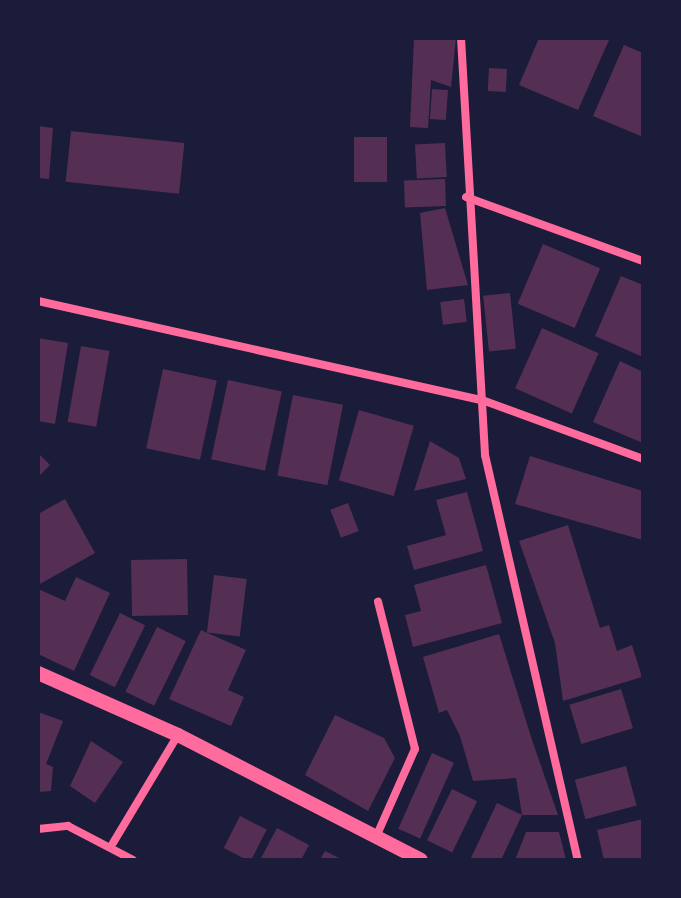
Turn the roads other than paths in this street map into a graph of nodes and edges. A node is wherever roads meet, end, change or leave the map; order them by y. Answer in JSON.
{"nodes":[{"id":1,"x":461,"y":38,"type":"edge"},
{"id":2,"x":466,"y":197,"type":"junction"},
{"id":3,"x":643,"y":261,"type":"edge"},
{"id":4,"x":38,"y":301,"type":"edge"},
{"id":5,"x":482,"y":400,"type":"junction"},
{"id":6,"x":643,"y":459,"type":"edge"},
{"id":7,"x":378,"y":602,"type":"dead end"},
{"id":8,"x":38,"y":673,"type":"edge"},
{"id":9,"x":178,"y":735,"type":"junction"},
{"id":10,"x":38,"y":829,"type":"edge"},
{"id":11,"x":376,"y":837,"type":"junction"},
{"id":12,"x":113,"y":843,"type":"junction"},
{"id":13,"x":133,"y":860,"type":"edge"},
{"id":14,"x":421,"y":860,"type":"edge"},
{"id":15,"x":578,"y":860,"type":"edge"}],
"edges":[{"from":1,"to":2,"type":"street"},
{"from":2,"to":3,"type":"street"},
{"from":2,"to":5,"type":"street"},
{"from":4,"to":5,"type":"street"},
{"from":5,"to":6,"type":"street"},
{"from":5,"to":15,"type":"street"},
{"from":7,"to":11,"type":"street"},
{"from":8,"to":9,"type":"main road"},
{"from":9,"to":11,"type":"main road"},
{"from":9,"to":12,"type":"street"},
{"from":10,"to":12,"type":"street"},
{"from":11,"to":14,"type":"main road"},
{"from":12,"to":13,"type":"street"}]}
